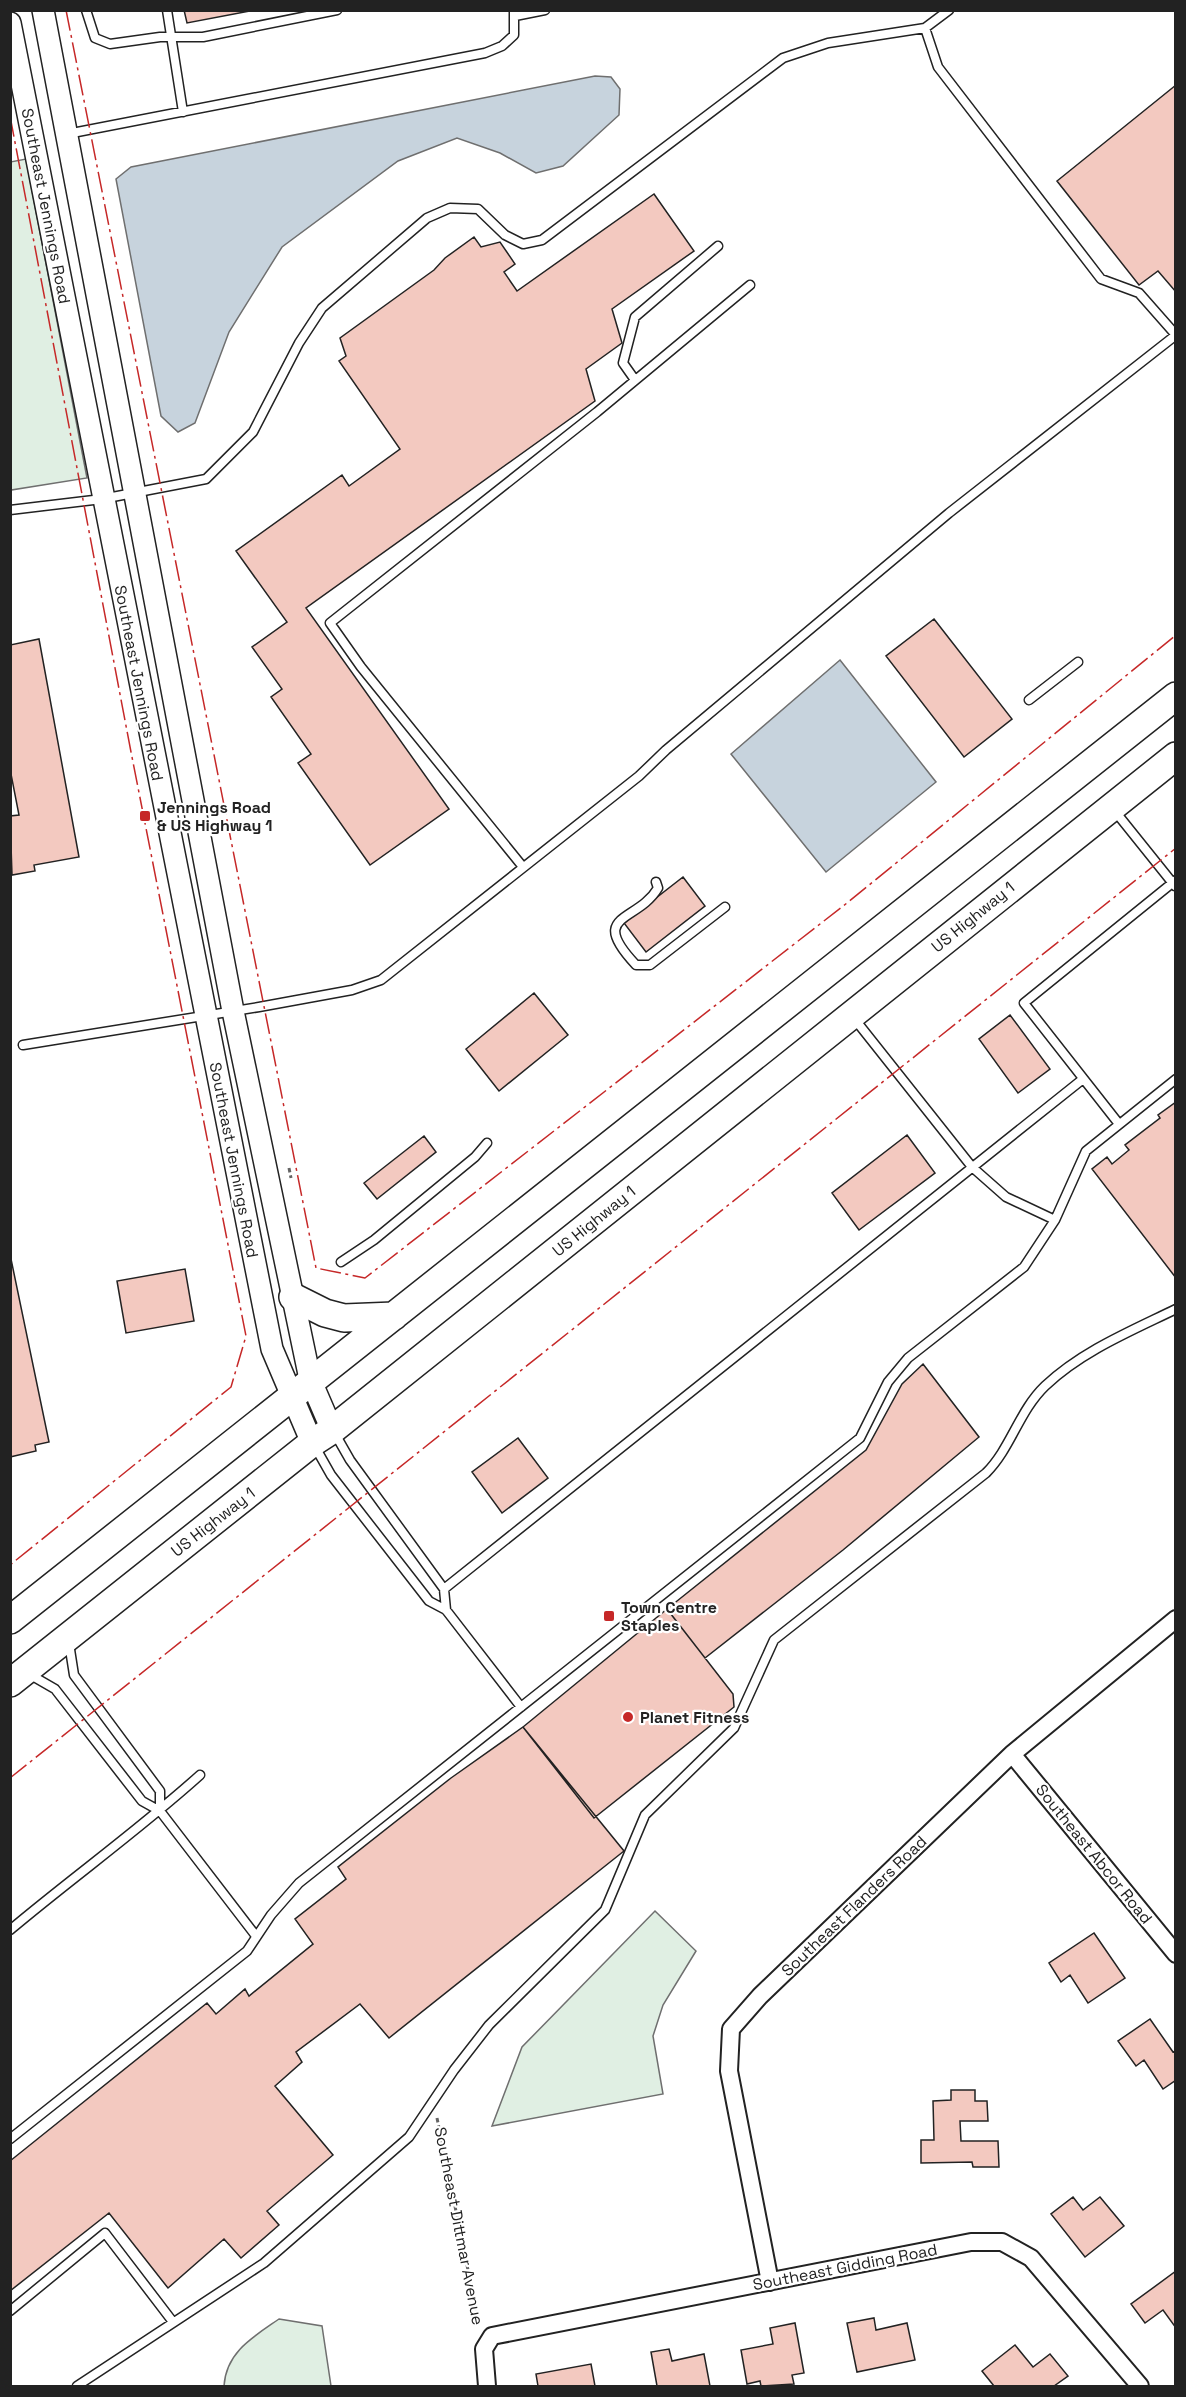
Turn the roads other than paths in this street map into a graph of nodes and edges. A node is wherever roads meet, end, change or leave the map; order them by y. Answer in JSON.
{"nodes":[{"id":1,"x":43,"y":10,"type":"edge"},
{"id":2,"x":86,"y":10,"type":"edge"},
{"id":3,"x":167,"y":10,"type":"edge"},
{"id":4,"x":337,"y":10,"type":"edge"},
{"id":5,"x":545,"y":10,"type":"edge"},
{"id":6,"x":949,"y":10,"type":"edge"},
{"id":7,"x":514,"y":13,"type":"edge"},
{"id":8,"x":10,"y":23,"type":"edge"},
{"id":9,"x":925,"y":28,"type":"junction"},
{"id":10,"x":170,"y":37,"type":"junction"},
{"id":11,"x":183,"y":112,"type":"junction"},
{"id":12,"x":66,"y":134,"type":"junction"},
{"id":13,"x":718,"y":246,"type":"dead end"},
{"id":14,"x":750,"y":285,"type":"dead end"},
{"id":15,"x":635,"y":380,"type":"junction"},
{"id":16,"x":134,"y":493,"type":"junction"},
{"id":17,"x":102,"y":499,"type":"junction"},
{"id":18,"x":10,"y":510,"type":"edge"},
{"id":19,"x":1078,"y":662,"type":"dead end"},
{"id":20,"x":1176,"y":696,"type":"edge"},
{"id":21,"x":1029,"y":700,"type":"dead end"},
{"id":22,"x":1176,"y":756,"type":"edge"},
{"id":23,"x":1112,"y":807,"type":"junction"},
{"id":24,"x":524,"y":867,"type":"junction"},
{"id":25,"x":656,"y":882,"type":"dead end"},
{"id":26,"x":1174,"y":883,"type":"edge"},
{"id":27,"x":724,"y":907,"type":"dead end"},
{"id":28,"x":233,"y":1011,"type":"junction"},
{"id":29,"x":851,"y":1015,"type":"junction"},
{"id":30,"x":206,"y":1016,"type":"junction"},
{"id":31,"x":23,"y":1045,"type":"dead end"},
{"id":32,"x":1083,"y":1078,"type":"junction"},
{"id":33,"x":1176,"y":1078,"type":"edge"},
{"id":34,"x":1119,"y":1124,"type":"junction"},
{"id":35,"x":487,"y":1143,"type":"dead end"},
{"id":36,"x":972,"y":1167,"type":"junction"},
{"id":37,"x":1055,"y":1220,"type":"junction"},
{"id":38,"x":341,"y":1262,"type":"dead end"},
{"id":39,"x":293,"y":1297,"type":"junction"},
{"id":40,"x":1176,"y":1309,"type":"edge"},
{"id":41,"x":394,"y":1316,"type":"junction"},
{"id":42,"x":300,"y":1388,"type":"junction"},
{"id":43,"x":322,"y":1436,"type":"junction"},
{"id":44,"x":444,"y":1589,"type":"junction"},
{"id":45,"x":446,"y":1610,"type":"junction"},
{"id":46,"x":1176,"y":1619,"type":"edge"},
{"id":47,"x":10,"y":1620,"type":"edge"},
{"id":48,"x":68,"y":1637,"type":"junction"},
{"id":49,"x":17,"y":1677,"type":"edge"},
{"id":50,"x":521,"y":1707,"type":"junction"},
{"id":51,"x":1012,"y":1754,"type":"junction"},
{"id":52,"x":200,"y":1775,"type":"dead end"},
{"id":53,"x":160,"y":1811,"type":"junction"},
{"id":54,"x":10,"y":1930,"type":"edge"},
{"id":55,"x":256,"y":1936,"type":"junction"},
{"id":56,"x":1176,"y":1954,"type":"edge"},
{"id":57,"x":10,"y":2139,"type":"edge"},
{"id":58,"x":770,"y":2282,"type":"junction"},
{"id":59,"x":10,"y":2311,"type":"edge"},
{"id":60,"x":173,"y":2322,"type":"junction"},
{"id":61,"x":488,"y":2342,"type":"joint"},
{"id":62,"x":77,"y":2386,"type":"edge"},
{"id":63,"x":487,"y":2386,"type":"edge"},
{"id":64,"x":1140,"y":2386,"type":"edge"}],
"edges":[{"from":1,"to":12,"type":"street","name":"Southeast Jennings Road"},
{"from":2,"to":10,"type":"lane"},
{"from":3,"to":10,"type":"lane"},
{"from":4,"to":10,"type":"lane"},
{"from":5,"to":7,"type":"lane"},
{"from":6,"to":9,"type":"lane"},
{"from":7,"to":11,"type":"lane"},
{"from":8,"to":17,"type":"street","name":"Southeast Jennings Road"},
{"from":9,"to":16,"type":"lane"},
{"from":9,"to":24,"type":"lane"},
{"from":10,"to":11,"type":"lane"},
{"from":11,"to":12,"type":"lane"},
{"from":12,"to":16,"type":"street","name":"Southeast Jennings Road"},
{"from":13,"to":15,"type":"lane"},
{"from":14,"to":15,"type":"lane"},
{"from":15,"to":24,"type":"lane"},
{"from":16,"to":17,"type":"lane"},
{"from":16,"to":28,"type":"street","name":"Southeast Jennings Road"},
{"from":17,"to":18,"type":"lane"},
{"from":17,"to":30,"type":"street","name":"Southeast Jennings Road"},
{"from":19,"to":21,"type":"lane"},
{"from":20,"to":41,"type":"main road"},
{"from":22,"to":23,"type":"main road","name":"US Highway 1"},
{"from":23,"to":26,"type":"lane"},
{"from":23,"to":29,"type":"main road","name":"US Highway 1"},
{"from":24,"to":28,"type":"lane"},
{"from":25,"to":27,"type":"lane"},
{"from":26,"to":32,"type":"lane"},
{"from":28,"to":30,"type":"lane"},
{"from":28,"to":39,"type":"street","name":"Southeast Jennings Road"},
{"from":29,"to":36,"type":"lane"},
{"from":29,"to":43,"type":"main road","name":"US Highway 1"},
{"from":30,"to":31,"type":"lane"},
{"from":30,"to":42,"type":"street","name":"Southeast Jennings Road"},
{"from":32,"to":34,"type":"lane"},
{"from":32,"to":36,"type":"lane"},
{"from":33,"to":34,"type":"lane"},
{"from":34,"to":37,"type":"lane"},
{"from":35,"to":38,"type":"lane"},
{"from":36,"to":37,"type":"lane"},
{"from":36,"to":44,"type":"lane"},
{"from":37,"to":50,"type":"lane"},
{"from":39,"to":41,"type":"main road"},
{"from":39,"to":42,"type":"street","name":"Southeast Jennings Road"},
{"from":40,"to":60,"type":"lane"},
{"from":41,"to":42,"type":"main road"},
{"from":42,"to":43,"type":"street","name":"Southeast Jennings Road"},
{"from":42,"to":47,"type":"main road"},
{"from":43,"to":44,"type":"lane"},
{"from":43,"to":45,"type":"lane"},
{"from":43,"to":48,"type":"main road","name":"US Highway 1"},
{"from":44,"to":45,"type":"lane"},
{"from":45,"to":50,"type":"lane"},
{"from":46,"to":51,"type":"street","name":"Southeast Flanders Road"},
{"from":48,"to":49,"type":"main road","name":"US Highway 1"},
{"from":48,"to":53,"type":"lane"},
{"from":49,"to":53,"type":"lane"},
{"from":50,"to":55,"type":"lane"},
{"from":51,"to":56,"type":"street","name":"Southeast Abcor Road"},
{"from":51,"to":58,"type":"street","name":"Southeast Flanders Road"},
{"from":52,"to":53,"type":"lane"},
{"from":53,"to":54,"type":"lane"},
{"from":53,"to":55,"type":"lane"},
{"from":55,"to":57,"type":"lane"},
{"from":58,"to":61,"type":"street","name":"Southeast Gidding Road"},
{"from":58,"to":64,"type":"street","name":"Southeast Gidding Road"},
{"from":59,"to":60,"type":"lane"},
{"from":60,"to":62,"type":"lane"},
{"from":61,"to":63,"type":"street","name":"Southeast Dittmar Avenue"}]}
